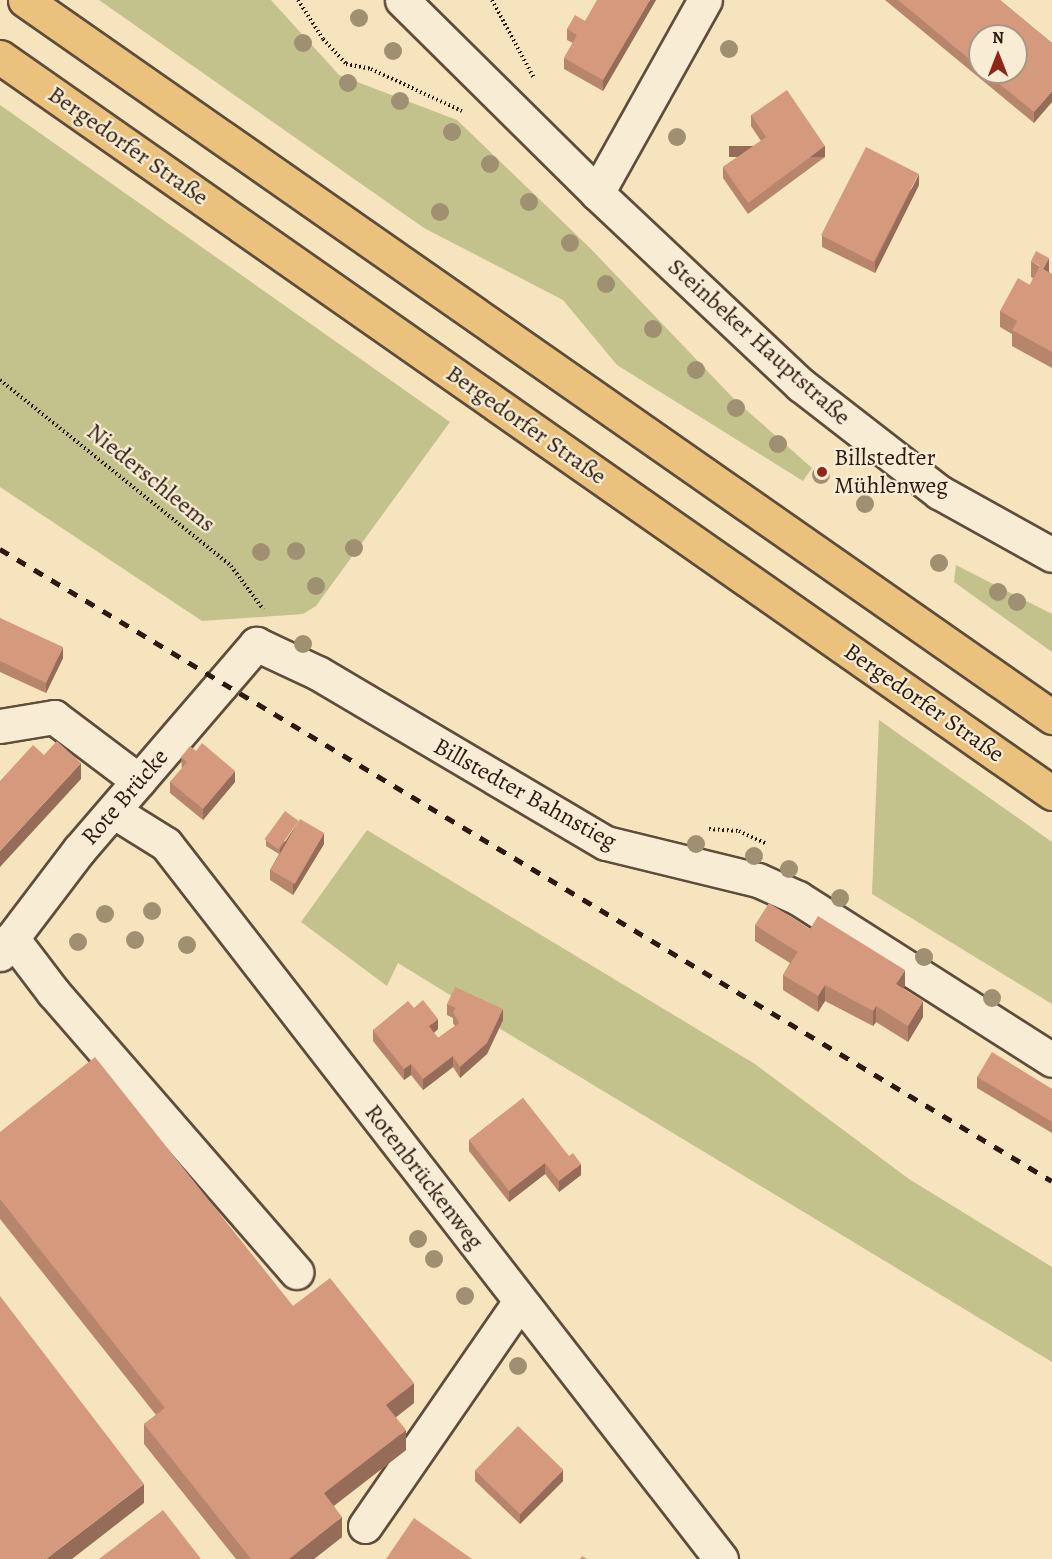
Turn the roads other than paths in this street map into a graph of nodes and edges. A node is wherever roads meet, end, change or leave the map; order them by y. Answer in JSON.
{"nodes":[{"id":1,"x":25,"y":0,"type":"edge"},
{"id":2,"x":402,"y":0,"type":"edge"},
{"id":3,"x":705,"y":0,"type":"edge"},
{"id":4,"x":0,"y":57,"type":"edge"},
{"id":5,"x":597,"y":193,"type":"junction"},
{"id":6,"x":1052,"y":555,"type":"edge"},
{"id":7,"x":262,"y":630,"type":"joint"},
{"id":8,"x":1052,"y":717,"type":"edge"},
{"id":9,"x":0,"y":726,"type":"edge"},
{"id":10,"x":138,"y":781,"type":"junction"},
{"id":11,"x":1052,"y":793,"type":"edge"},
{"id":12,"x":113,"y":811,"type":"junction"},
{"id":13,"x":6,"y":946,"type":"edge"},
{"id":14,"x":1052,"y":1060,"type":"edge"},
{"id":15,"x":296,"y":1272,"type":"dead end"},
{"id":16,"x":520,"y":1300,"type":"junction"},
{"id":17,"x":365,"y":1526,"type":"dead end"},
{"id":18,"x":715,"y":1557,"type":"edge"}],
"edges":[{"from":1,"to":8,"type":"highway"},
{"from":2,"to":5,"type":"street","name":"Steinbeker Hauptstraße"},
{"from":3,"to":5,"type":"street"},
{"from":4,"to":11,"type":"highway","name":"Bergedorfer Straße"},
{"from":5,"to":6,"type":"street","name":"Steinbeker Hauptstraße"},
{"from":7,"to":10,"type":"street","name":"Rote Brücke"},
{"from":7,"to":14,"type":"street","name":"Billstedter Bahnstieg"},
{"from":9,"to":10,"type":"street"},
{"from":10,"to":12,"type":"street","name":"Rote Brücke"},
{"from":12,"to":13,"type":"street","name":"Rote Brücke"},
{"from":12,"to":16,"type":"street","name":"Rotenbrückenweg"},
{"from":13,"to":15,"type":"street"},
{"from":16,"to":17,"type":"street"},
{"from":16,"to":18,"type":"street","name":"Rotenbrückenweg"}]}
